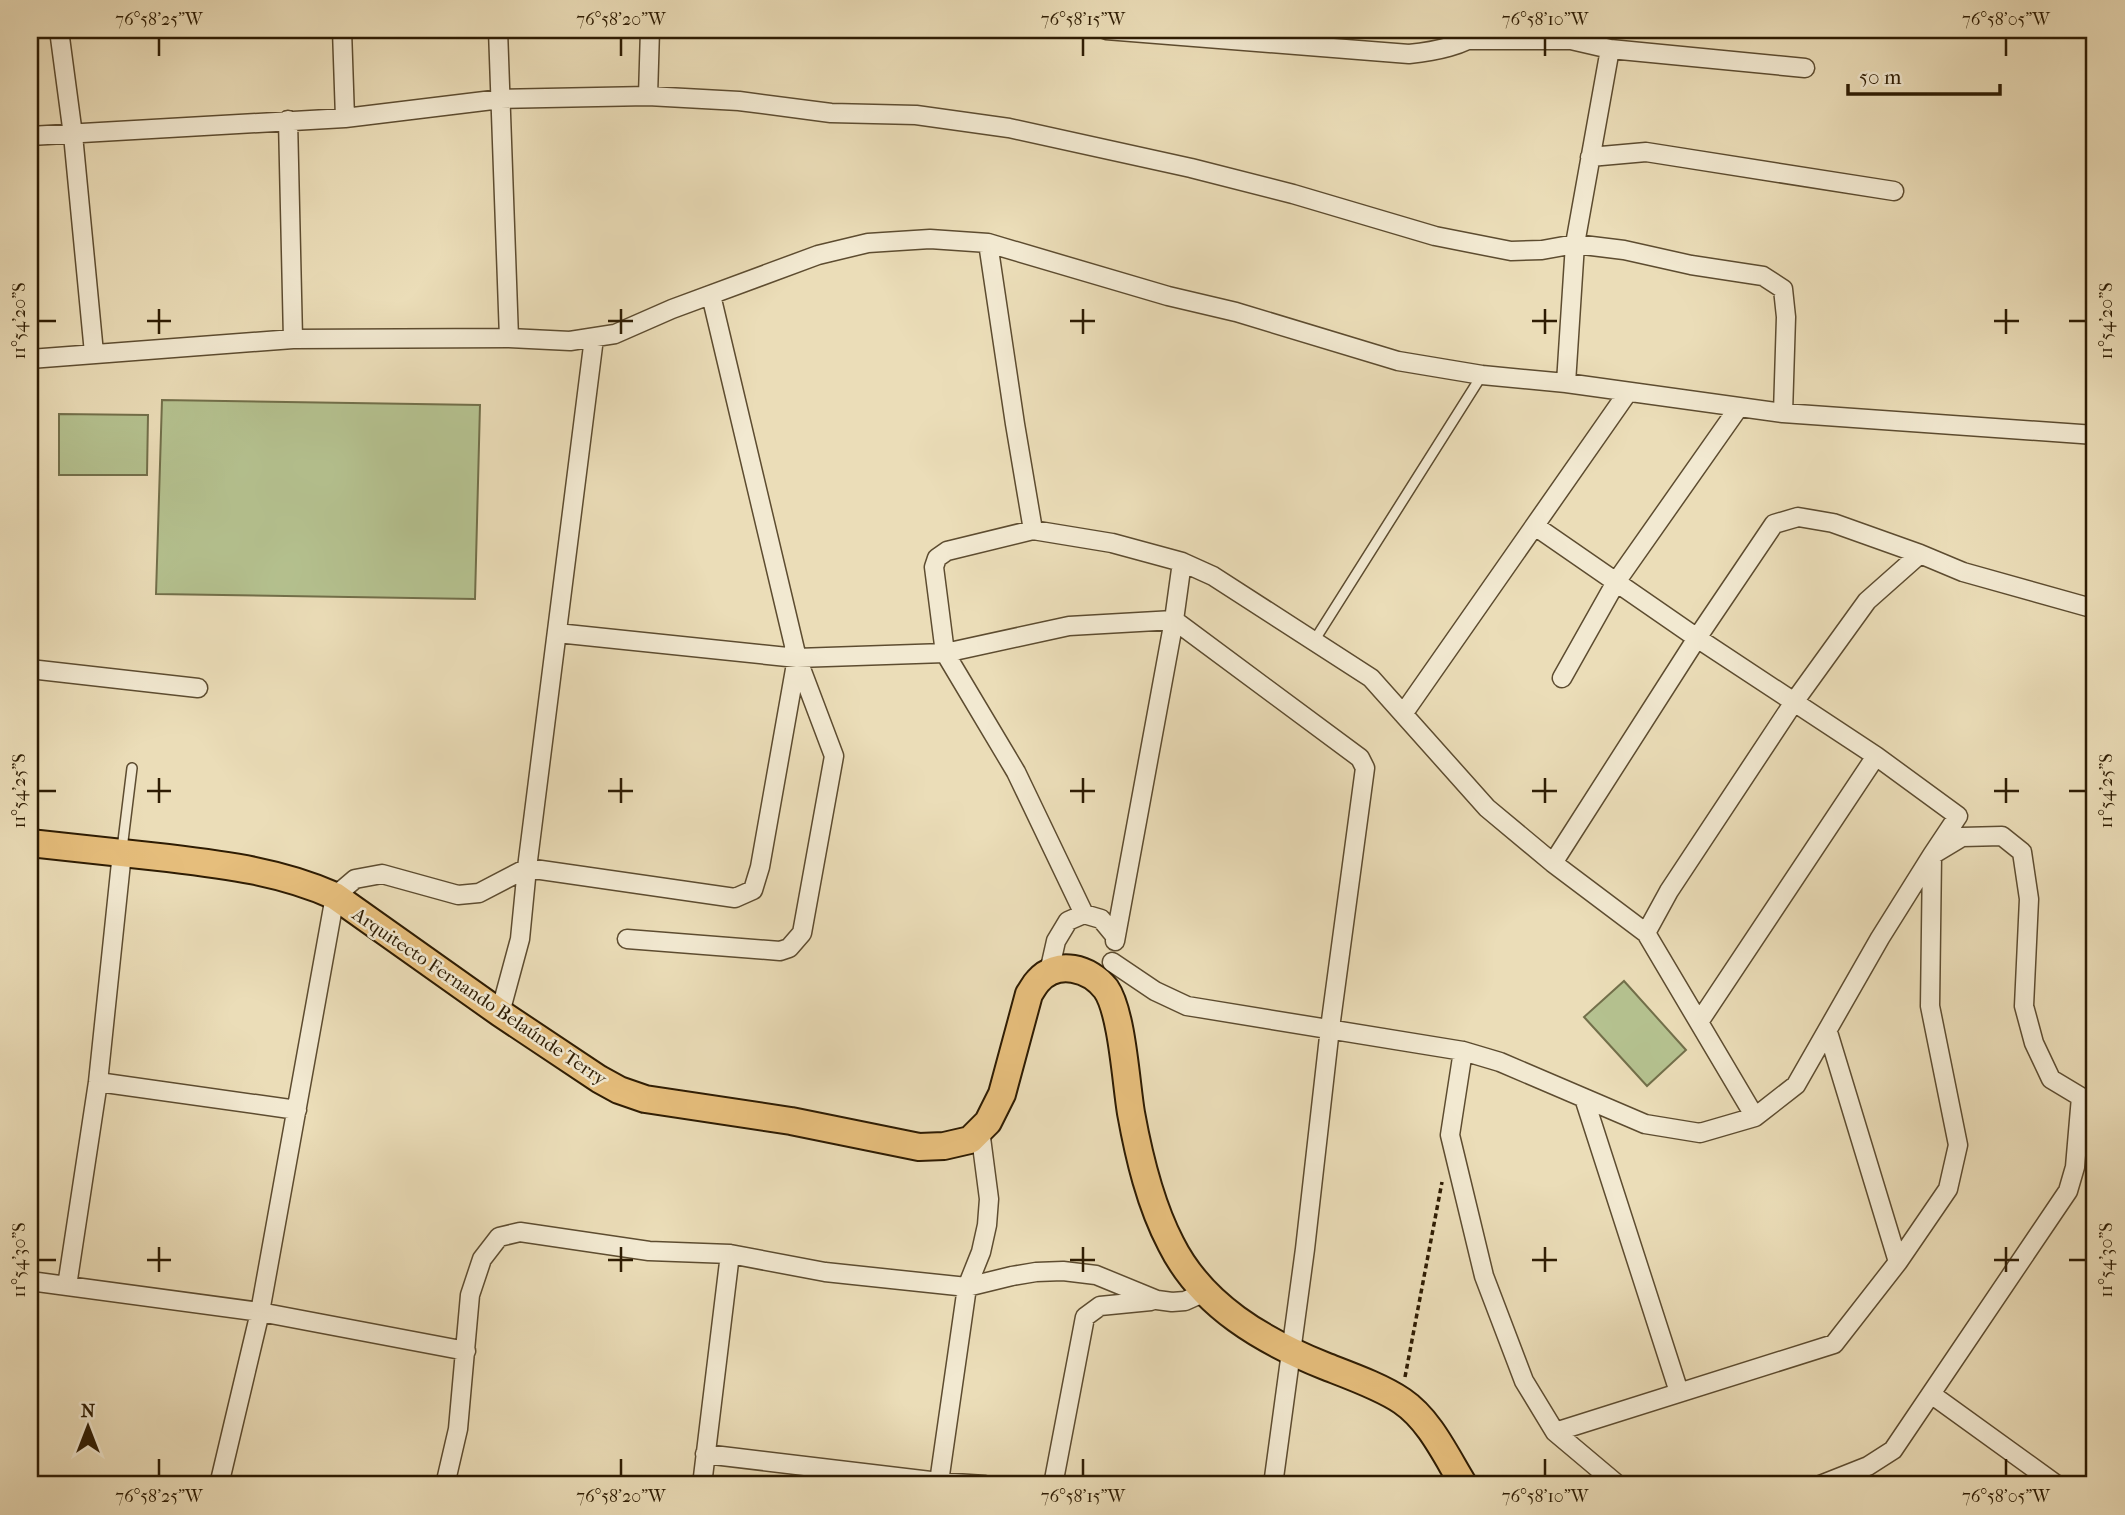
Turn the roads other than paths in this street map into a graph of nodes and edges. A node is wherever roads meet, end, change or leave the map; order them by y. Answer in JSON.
{"nodes":[{"id":1,"x":60,"y":30,"type":"edge"},
{"id":2,"x":342,"y":30,"type":"edge"},
{"id":3,"x":498,"y":30,"type":"edge"},
{"id":4,"x":650,"y":30,"type":"edge"},
{"id":5,"x":1106,"y":30,"type":"edge"},
{"id":6,"x":1479,"y":35,"type":"edge"},
{"id":7,"x":1609,"y":50,"type":"junction"},
{"id":8,"x":1805,"y":68,"type":"dead end"},
{"id":9,"x":648,"y":96,"type":"junction"},
{"id":10,"x":501,"y":99,"type":"junction"},
{"id":11,"x":345,"y":118,"type":"junction"},
{"id":12,"x":288,"y":120,"type":"junction"},
{"id":13,"x":73,"y":135,"type":"junction"},
{"id":14,"x":30,"y":136,"type":"edge"},
{"id":15,"x":1590,"y":157,"type":"junction"},
{"id":16,"x":1894,"y":191,"type":"dead end"},
{"id":17,"x":988,"y":243,"type":"junction"},
{"id":18,"x":1575,"y":244,"type":"junction"},
{"id":19,"x":711,"y":295,"type":"junction"},
{"id":20,"x":509,"y":338,"type":"junction"},
{"id":21,"x":594,"y":338,"type":"junction"},
{"id":22,"x":293,"y":339,"type":"junction"},
{"id":23,"x":94,"y":353,"type":"junction"},
{"id":24,"x":30,"y":359,"type":"edge"},
{"id":25,"x":1482,"y":375,"type":"junction"},
{"id":26,"x":1566,"y":383,"type":"junction"},
{"id":27,"x":1629,"y":392,"type":"junction"},
{"id":28,"x":1739,"y":407,"type":"junction"},
{"id":29,"x":1783,"y":413,"type":"junction"},
{"id":30,"x":2095,"y":436,"type":"edge"},
{"id":31,"x":1535,"y":526,"type":"junction"},
{"id":32,"x":1033,"y":530,"type":"junction"},
{"id":33,"x":1920,"y":554,"type":"junction"},
{"id":34,"x":1182,"y":562,"type":"junction"},
{"id":35,"x":1616,"y":582,"type":"junction"},
{"id":36,"x":2095,"y":609,"type":"edge"},
{"id":37,"x":1174,"y":620,"type":"junction"},
{"id":38,"x":557,"y":633,"type":"junction"},
{"id":39,"x":1697,"y":638,"type":"junction"},
{"id":40,"x":1314,"y":641,"type":"junction"},
{"id":41,"x":945,"y":653,"type":"junction"},
{"id":42,"x":797,"y":658,"type":"junction"},
{"id":43,"x":30,"y":669,"type":"edge"},
{"id":44,"x":1562,"y":678,"type":"dead end"},
{"id":45,"x":198,"y":688,"type":"dead end"},
{"id":46,"x":1794,"y":702,"type":"junction"},
{"id":47,"x":1403,"y":714,"type":"junction"},
{"id":48,"x":1876,"y":756,"type":"junction"},
{"id":49,"x":132,"y":768,"type":"dead end"},
{"id":50,"x":30,"y":843,"type":"edge"},
{"id":51,"x":122,"y":853,"type":"junction"},
{"id":52,"x":1933,"y":855,"type":"junction"},
{"id":53,"x":1553,"y":863,"type":"junction"},
{"id":54,"x":527,"y":868,"type":"junction"},
{"id":55,"x":335,"y":896,"type":"junction"},
{"id":56,"x":1084,"y":914,"type":"junction"},
{"id":57,"x":1646,"y":933,"type":"junction"},
{"id":58,"x":1115,"y":936,"type":"junction"},
{"id":59,"x":627,"y":939,"type":"dead end"},
{"id":60,"x":1112,"y":962,"type":"junction"},
{"id":61,"x":1060,"y":969,"type":"junction"},
{"id":62,"x":1106,"y":990,"type":"junction"},
{"id":63,"x":500,"y":1013,"type":"junction"},
{"id":64,"x":1699,"y":1022,"type":"junction"},
{"id":65,"x":1330,"y":1028,"type":"junction"},
{"id":66,"x":1828,"y":1031,"type":"junction"},
{"id":67,"x":1463,"y":1051,"type":"junction"},
{"id":68,"x":98,"y":1082,"type":"junction"},
{"id":69,"x":1584,"y":1098,"type":"junction"},
{"id":70,"x":2088,"y":1099,"type":"edge"},
{"id":71,"x":297,"y":1110,"type":"junction"},
{"id":72,"x":1755,"y":1117,"type":"junction"},
{"id":73,"x":980,"y":1130,"type":"junction"},
{"id":74,"x":730,"y":1254,"type":"junction"},
{"id":75,"x":1898,"y":1262,"type":"junction"},
{"id":76,"x":30,"y":1281,"type":"edge"},
{"id":77,"x":67,"y":1286,"type":"junction"},
{"id":78,"x":967,"y":1287,"type":"junction"},
{"id":79,"x":1205,"y":1292,"type":"junction"},
{"id":80,"x":1157,"y":1300,"type":"junction"},
{"id":81,"x":260,"y":1312,"type":"junction"},
{"id":82,"x":466,"y":1351,"type":"junction"},
{"id":83,"x":1292,"y":1353,"type":"junction"},
{"id":84,"x":1679,"y":1392,"type":"junction"},
{"id":85,"x":1931,"y":1394,"type":"junction"},
{"id":86,"x":1555,"y":1432,"type":"junction"},
{"id":87,"x":705,"y":1454,"type":"junction"},
{"id":88,"x":939,"y":1482,"type":"junction"},
{"id":89,"x":219,"y":1485,"type":"edge"},
{"id":90,"x":445,"y":1485,"type":"edge"},
{"id":91,"x":702,"y":1485,"type":"edge"},
{"id":92,"x":985,"y":1485,"type":"edge"},
{"id":93,"x":1053,"y":1485,"type":"edge"},
{"id":94,"x":1273,"y":1485,"type":"edge"},
{"id":95,"x":1464,"y":1485,"type":"edge"},
{"id":96,"x":1618,"y":1485,"type":"edge"},
{"id":97,"x":1820,"y":1485,"type":"edge"},
{"id":98,"x":2057,"y":1485,"type":"edge"}],
"edges":[{"from":1,"to":13,"type":"street"},
{"from":2,"to":11,"type":"street"},
{"from":3,"to":10,"type":"street"},
{"from":4,"to":9,"type":"street"},
{"from":5,"to":6,"type":"street"},
{"from":6,"to":7,"type":"street"},
{"from":7,"to":8,"type":"street"},
{"from":7,"to":15,"type":"street"},
{"from":9,"to":10,"type":"street"},
{"from":9,"to":18,"type":"street"},
{"from":10,"to":11,"type":"street"},
{"from":10,"to":20,"type":"street"},
{"from":11,"to":12,"type":"street"},
{"from":12,"to":13,"type":"street"},
{"from":12,"to":22,"type":"street"},
{"from":13,"to":14,"type":"street"},
{"from":13,"to":23,"type":"street"},
{"from":15,"to":16,"type":"street"},
{"from":15,"to":18,"type":"street"},
{"from":17,"to":19,"type":"street"},
{"from":17,"to":25,"type":"street"},
{"from":17,"to":32,"type":"street"},
{"from":18,"to":26,"type":"street"},
{"from":18,"to":29,"type":"street"},
{"from":19,"to":21,"type":"street"},
{"from":19,"to":42,"type":"street"},
{"from":20,"to":21,"type":"street"},
{"from":20,"to":22,"type":"street"},
{"from":21,"to":38,"type":"street"},
{"from":22,"to":23,"type":"street"},
{"from":23,"to":24,"type":"street"},
{"from":25,"to":26,"type":"street"},
{"from":25,"to":40,"type":"lane"},
{"from":26,"to":27,"type":"street"},
{"from":27,"to":28,"type":"street"},
{"from":27,"to":31,"type":"street"},
{"from":28,"to":29,"type":"street"},
{"from":28,"to":35,"type":"street"},
{"from":29,"to":30,"type":"street"},
{"from":31,"to":35,"type":"street"},
{"from":31,"to":47,"type":"street"},
{"from":32,"to":34,"type":"street"},
{"from":32,"to":41,"type":"street"},
{"from":33,"to":36,"type":"street"},
{"from":33,"to":39,"type":"street"},
{"from":33,"to":46,"type":"street"},
{"from":34,"to":37,"type":"street"},
{"from":34,"to":40,"type":"street"},
{"from":35,"to":39,"type":"street"},
{"from":35,"to":44,"type":"street"},
{"from":37,"to":41,"type":"street"},
{"from":37,"to":58,"type":"street"},
{"from":37,"to":65,"type":"street"},
{"from":38,"to":42,"type":"street"},
{"from":38,"to":54,"type":"street"},
{"from":39,"to":46,"type":"street"},
{"from":39,"to":53,"type":"street"},
{"from":40,"to":47,"type":"street"},
{"from":41,"to":42,"type":"street"},
{"from":41,"to":56,"type":"street"},
{"from":42,"to":54,"type":"street"},
{"from":42,"to":59,"type":"street"},
{"from":43,"to":45,"type":"street"},
{"from":46,"to":48,"type":"street"},
{"from":46,"to":57,"type":"street"},
{"from":47,"to":53,"type":"street"},
{"from":48,"to":52,"type":"street"},
{"from":48,"to":64,"type":"street"},
{"from":49,"to":51,"type":"lane"},
{"from":50,"to":51,"type":"main road","name":"Arquitecto Fernando Belaúnde Terry"},
{"from":51,"to":55,"type":"main road","name":"Arquitecto Fernando Belaúnde Terry"},
{"from":51,"to":68,"type":"street"},
{"from":52,"to":66,"type":"street"},
{"from":52,"to":70,"type":"street"},
{"from":52,"to":75,"type":"street"},
{"from":53,"to":57,"type":"street"},
{"from":54,"to":55,"type":"street"},
{"from":54,"to":63,"type":"street"},
{"from":55,"to":63,"type":"main road","name":"Arquitecto Fernando Belaúnde Terry"},
{"from":55,"to":71,"type":"street"},
{"from":56,"to":58,"type":"street"},
{"from":56,"to":61,"type":"street"},
{"from":57,"to":64,"type":"street"},
{"from":58,"to":60,"type":"street"},
{"from":60,"to":62,"type":"street"},
{"from":60,"to":65,"type":"street"},
{"from":61,"to":62,"type":"main road"},
{"from":61,"to":73,"type":"main road"},
{"from":62,"to":79,"type":"main road"},
{"from":63,"to":73,"type":"main road","name":"Arquitecto Fernando Belaúnde Terry"},
{"from":64,"to":72,"type":"street"},
{"from":65,"to":67,"type":"street"},
{"from":65,"to":83,"type":"street"},
{"from":66,"to":72,"type":"street"},
{"from":66,"to":75,"type":"street"},
{"from":67,"to":69,"type":"street"},
{"from":67,"to":86,"type":"street"},
{"from":68,"to":71,"type":"street"},
{"from":68,"to":77,"type":"street"},
{"from":69,"to":72,"type":"street"},
{"from":69,"to":84,"type":"street"},
{"from":70,"to":85,"type":"street"},
{"from":71,"to":81,"type":"street"},
{"from":73,"to":78,"type":"street"},
{"from":74,"to":78,"type":"street"},
{"from":74,"to":82,"type":"street"},
{"from":74,"to":87,"type":"street"},
{"from":75,"to":84,"type":"street"},
{"from":76,"to":77,"type":"street"},
{"from":77,"to":81,"type":"street"},
{"from":78,"to":80,"type":"street"},
{"from":78,"to":88,"type":"street"},
{"from":79,"to":80,"type":"street"},
{"from":79,"to":83,"type":"main road"},
{"from":80,"to":93,"type":"street"},
{"from":81,"to":82,"type":"street"},
{"from":81,"to":89,"type":"street"},
{"from":82,"to":90,"type":"street"},
{"from":83,"to":94,"type":"street"},
{"from":83,"to":95,"type":"main road"},
{"from":84,"to":86,"type":"street"},
{"from":85,"to":97,"type":"street"},
{"from":85,"to":98,"type":"street"},
{"from":86,"to":96,"type":"street"},
{"from":87,"to":88,"type":"street"},
{"from":87,"to":91,"type":"street"},
{"from":88,"to":92,"type":"street"}]}
